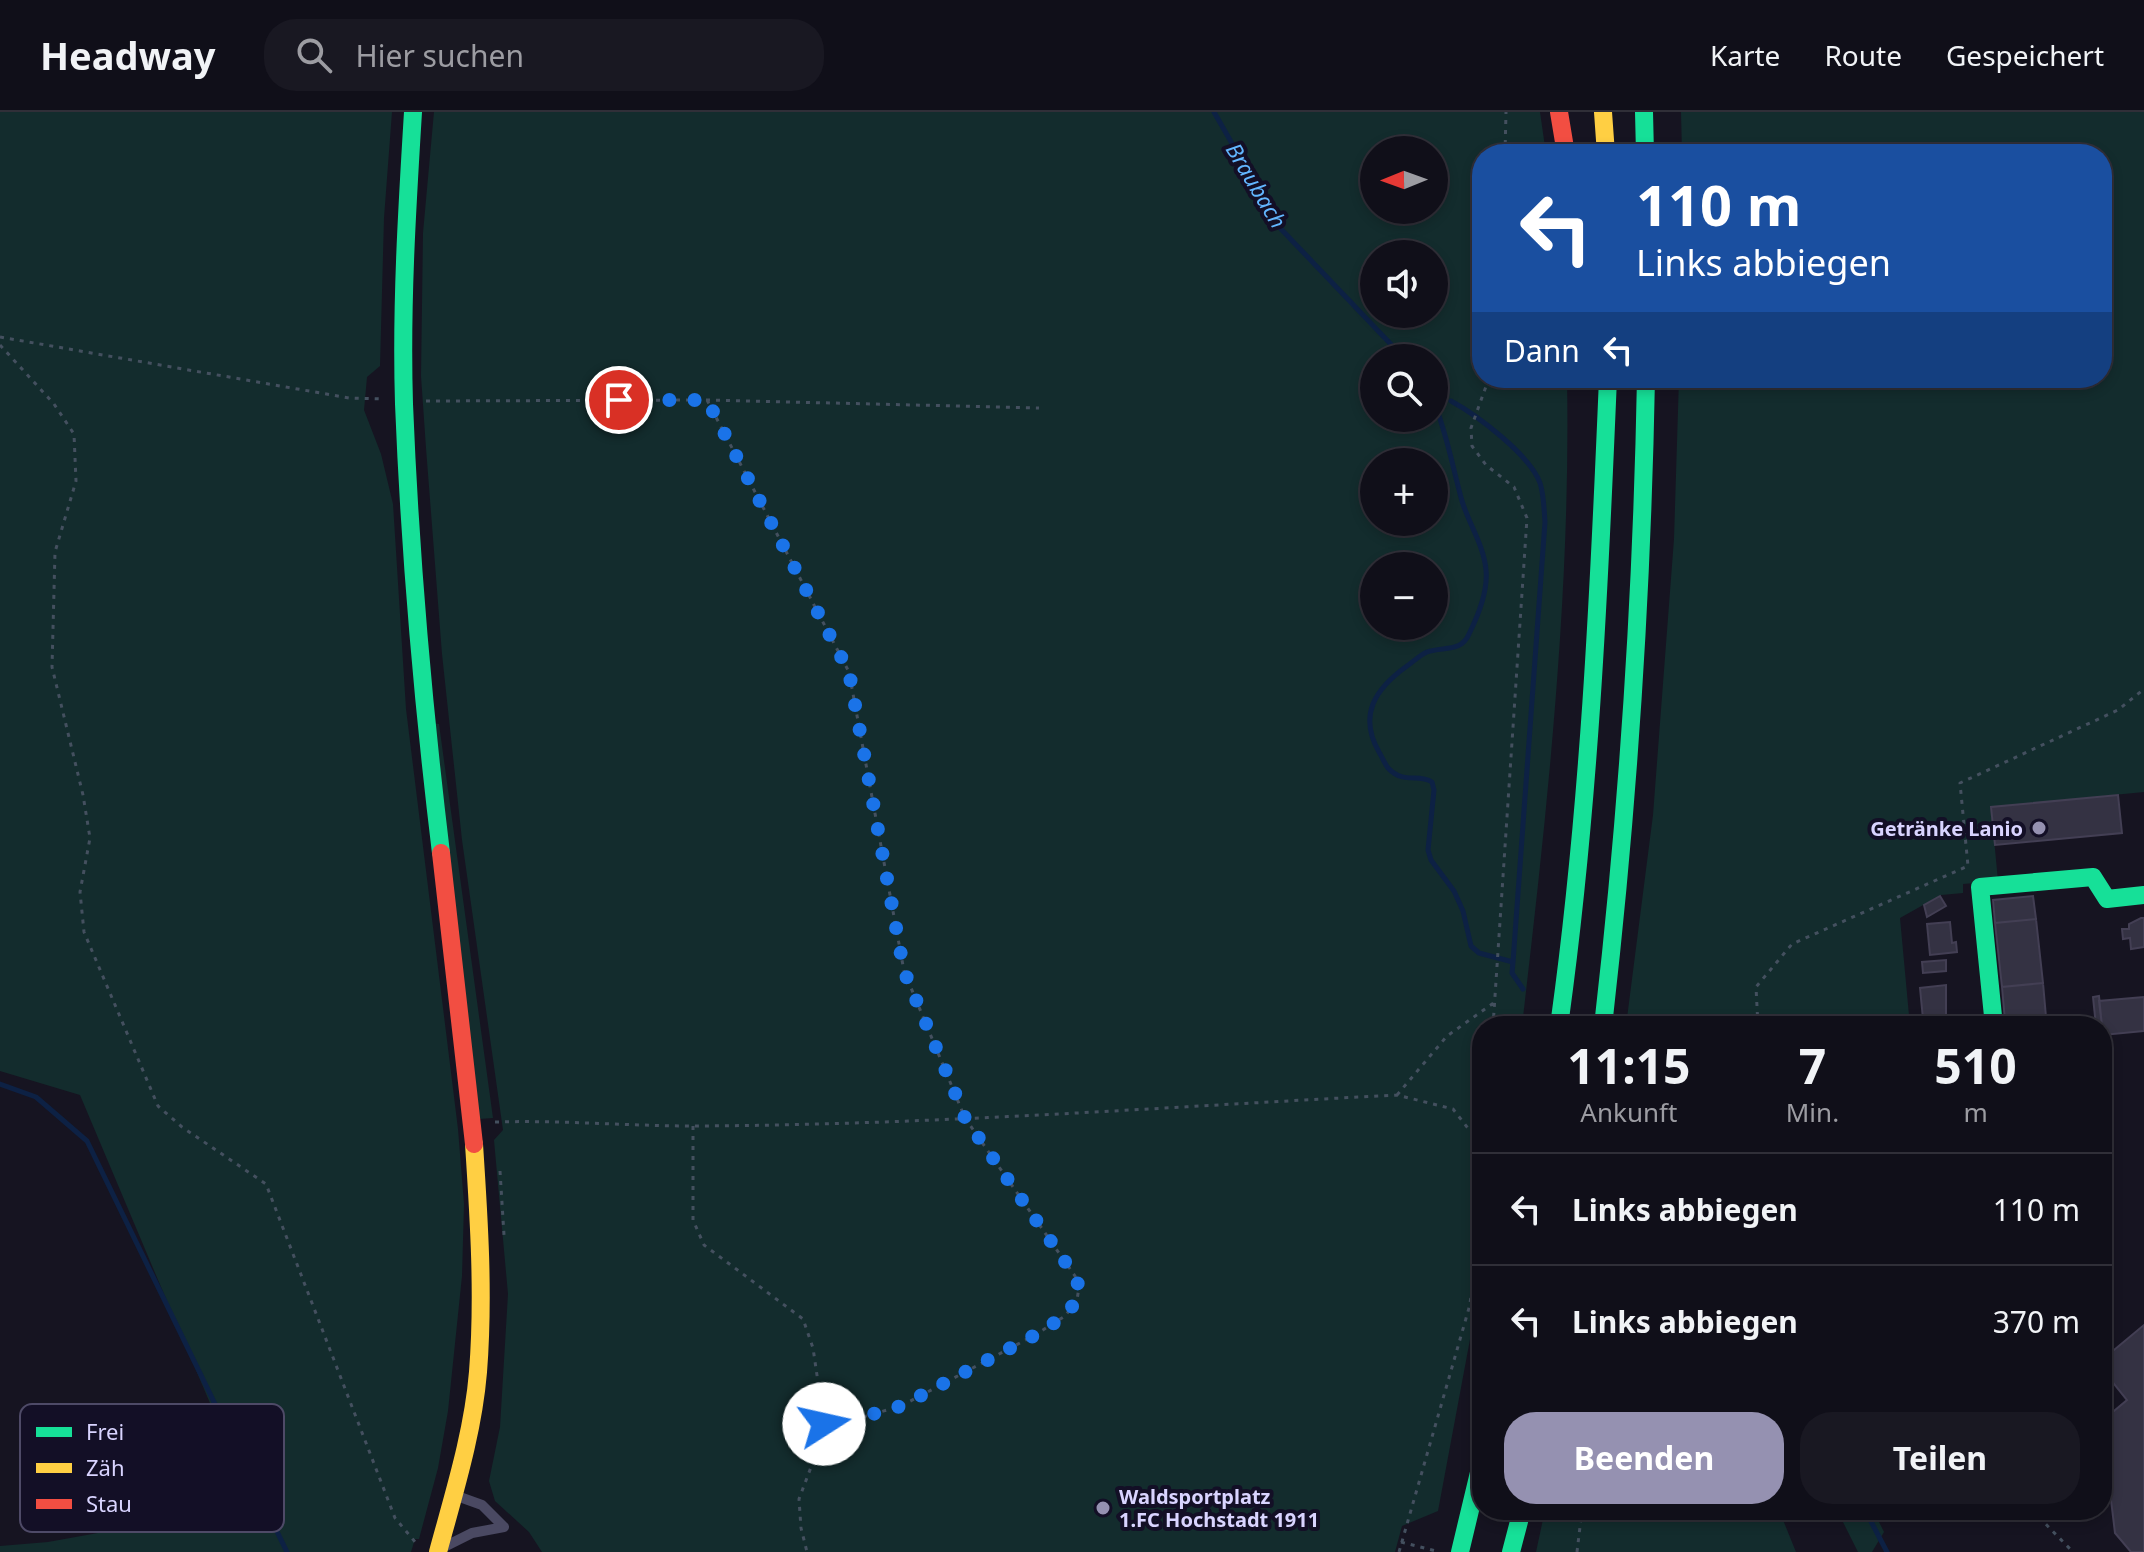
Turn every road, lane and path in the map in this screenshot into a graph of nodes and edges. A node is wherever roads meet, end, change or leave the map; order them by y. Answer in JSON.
{"nodes":[{"id":1,"x":413,"y":112,"type":"edge"},
{"id":2,"x":1506,"y":112,"type":"edge"},
{"id":3,"x":1559,"y":112,"type":"edge"},
{"id":4,"x":1603,"y":112,"type":"edge"},
{"id":5,"x":1644,"y":112,"type":"edge"},
{"id":6,"x":1505,"y":144,"type":"edge"},
{"id":7,"x":1564,"y":144,"type":"edge"},
{"id":8,"x":1605,"y":144,"type":"edge"},
{"id":9,"x":1645,"y":144,"type":"edge"},
{"id":10,"x":0,"y":337,"type":"edge"},
{"id":11,"x":0,"y":345,"type":"edge"},
{"id":12,"x":1485,"y":388,"type":"edge"},
{"id":13,"x":1607,"y":388,"type":"edge"},
{"id":14,"x":1646,"y":388,"type":"edge"},
{"id":15,"x":411,"y":400,"type":"junction"},
{"id":16,"x":707,"y":400,"type":"junction"},
{"id":17,"x":1039,"y":408,"type":"dead end"},
{"id":18,"x":2144,"y":689,"type":"edge"},
{"id":19,"x":2144,"y":895,"type":"edge"},
{"id":20,"x":1495,"y":1002,"type":"junction"},
{"id":21,"x":1475,"y":1016,"type":"edge"},
{"id":22,"x":1494,"y":1016,"type":"edge"},
{"id":23,"x":1560,"y":1016,"type":"edge"},
{"id":24,"x":1604,"y":1016,"type":"edge"},
{"id":25,"x":1757,"y":1016,"type":"edge"},
{"id":26,"x":1993,"y":1016,"type":"edge"},
{"id":27,"x":1472,"y":1018,"type":"edge"},
{"id":28,"x":1397,"y":1095,"type":"junction"},
{"id":29,"x":965,"y":1118,"type":"junction"},
{"id":30,"x":497,"y":1122,"type":"dead end"},
{"id":31,"x":693,"y":1126,"type":"junction"},
{"id":32,"x":1472,"y":1133,"type":"edge"},
{"id":33,"x":1472,"y":1292,"type":"edge"},
{"id":34,"x":824,"y":1424,"type":"junction"},
{"id":35,"x":453,"y":1494,"type":"junction"},
{"id":36,"x":1472,"y":1502,"type":"edge"},
{"id":37,"x":1519,"y":1520,"type":"edge"},
{"id":38,"x":1581,"y":1520,"type":"edge"},
{"id":39,"x":2042,"y":1520,"type":"edge"},
{"id":40,"x":1401,"y":1542,"type":"junction"},
{"id":41,"x":433,"y":1551,"type":"edge"},
{"id":42,"x":807,"y":1552,"type":"edge"},
{"id":43,"x":1399,"y":1552,"type":"edge"},
{"id":44,"x":1440,"y":1552,"type":"edge"},
{"id":45,"x":1460,"y":1552,"type":"edge"},
{"id":46,"x":1511,"y":1552,"type":"edge"},
{"id":47,"x":1577,"y":1552,"type":"edge"},
{"id":48,"x":2073,"y":1552,"type":"edge"}],
"edges":[{"from":1,"to":15,"type":"main road"},
{"from":2,"to":6,"type":"path"},
{"from":3,"to":7,"type":"main road"},
{"from":4,"to":8,"type":"main road"},
{"from":5,"to":9,"type":"main road"},
{"from":10,"to":15,"type":"path"},
{"from":11,"to":41,"type":"path"},
{"from":12,"to":20,"type":"path"},
{"from":13,"to":23,"type":"main road"},
{"from":14,"to":24,"type":"main road"},
{"from":15,"to":16,"type":"path"},
{"from":15,"to":35,"type":"main road"},
{"from":16,"to":17,"type":"path"},
{"from":16,"to":29,"type":"path"},
{"from":18,"to":25,"type":"path"},
{"from":19,"to":26,"type":"main road"},
{"from":20,"to":21,"type":"path"},
{"from":20,"to":22,"type":"path"},
{"from":27,"to":28,"type":"path"},
{"from":28,"to":29,"type":"path"},
{"from":28,"to":32,"type":"path"},
{"from":29,"to":31,"type":"path"},
{"from":29,"to":34,"type":"path"},
{"from":30,"to":31,"type":"path"},
{"from":31,"to":34,"type":"path"},
{"from":33,"to":40,"type":"path"},
{"from":34,"to":42,"type":"path"},
{"from":35,"to":41,"type":"main road"},
{"from":35,"to":41,"type":"lane"},
{"from":36,"to":45,"type":"main road"},
{"from":37,"to":46,"type":"main road"},
{"from":38,"to":47,"type":"path"},
{"from":39,"to":48,"type":"path"},
{"from":40,"to":43,"type":"path"},
{"from":40,"to":44,"type":"path"}]}
